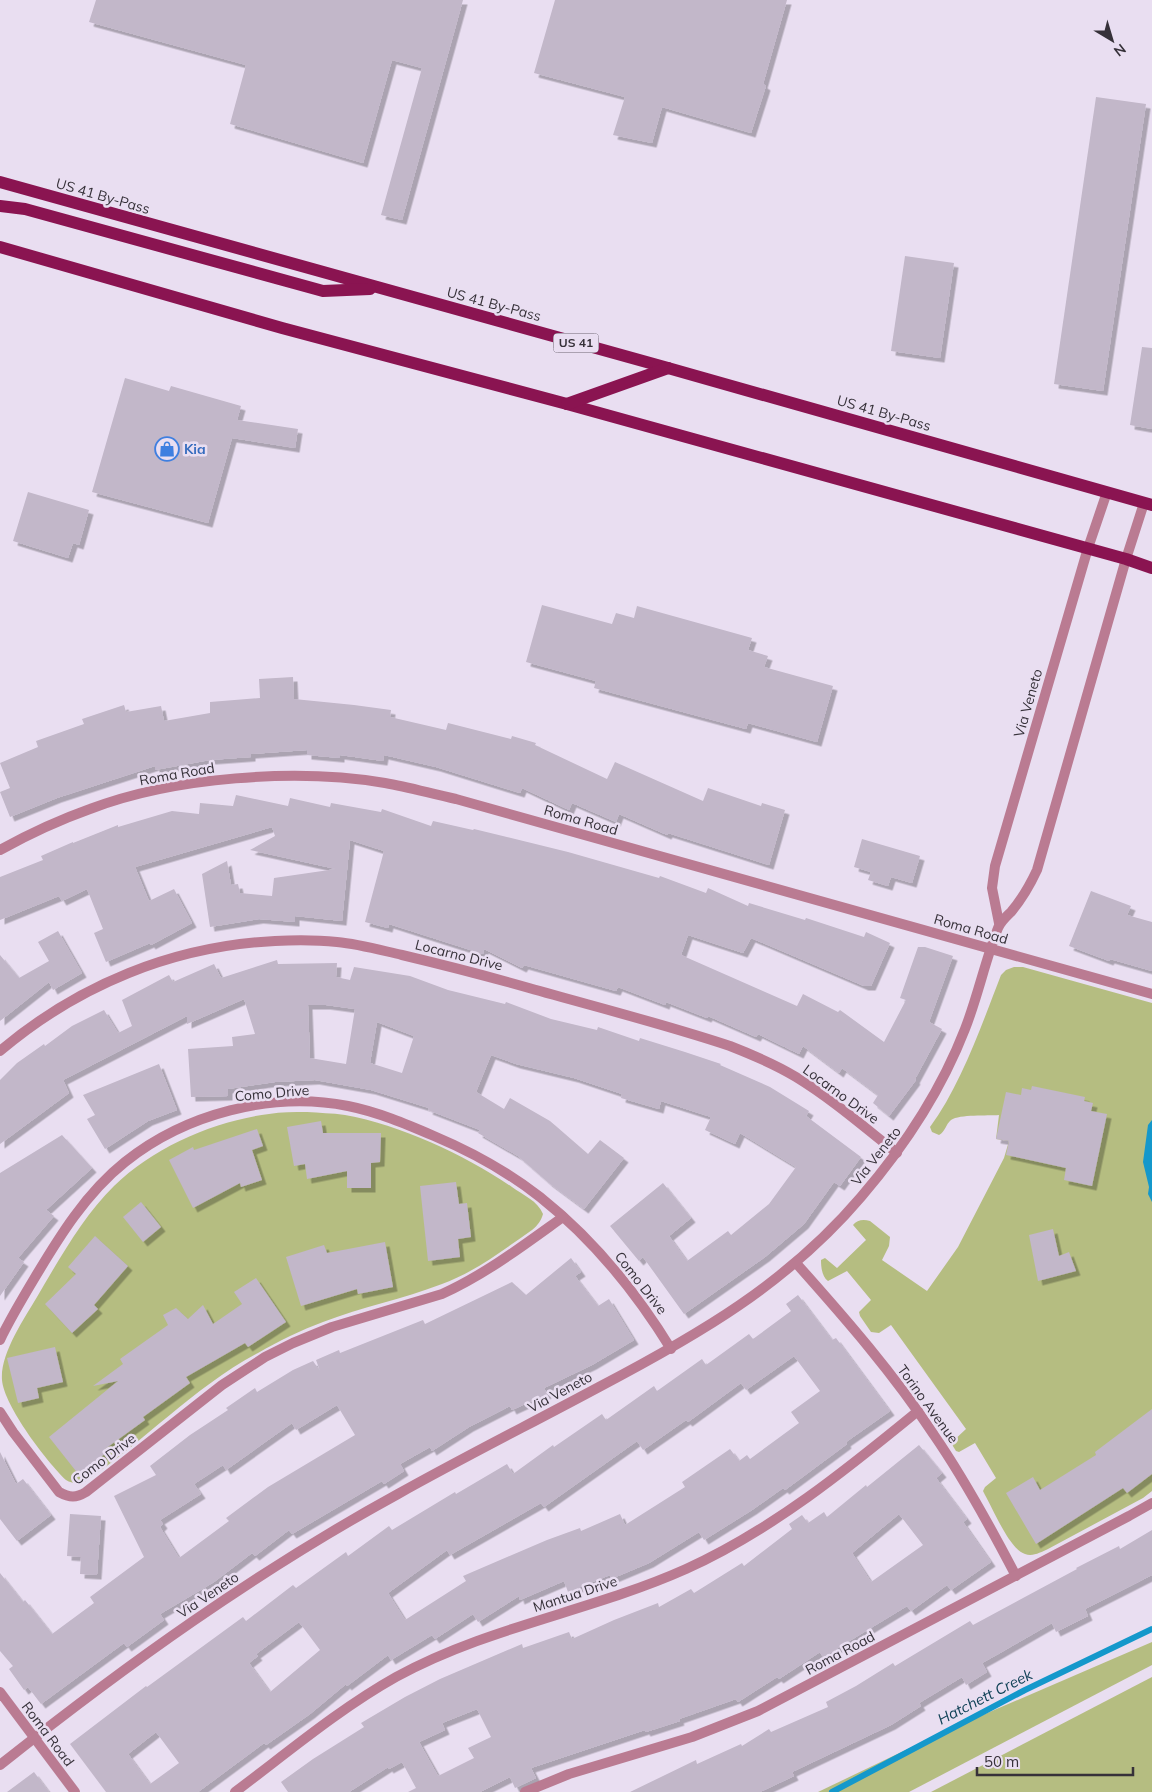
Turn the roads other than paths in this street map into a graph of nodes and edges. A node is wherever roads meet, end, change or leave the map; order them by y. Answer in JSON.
{"nodes":[{"id":1,"x":0,"y":182,"type":"edge"},
{"id":2,"x":0,"y":206,"type":"edge"},
{"id":3,"x":0,"y":247,"type":"edge"},
{"id":4,"x":383,"y":289,"type":"junction"},
{"id":5,"x":668,"y":368,"type":"junction"},
{"id":6,"x":567,"y":404,"type":"junction"},
{"id":7,"x":1107,"y":492,"type":"junction"},
{"id":8,"x":1148,"y":504,"type":"edge"},
{"id":9,"x":1088,"y":548,"type":"junction"},
{"id":10,"x":1126,"y":559,"type":"junction"},
{"id":11,"x":1152,"y":568,"type":"edge"},
{"id":12,"x":0,"y":850,"type":"edge"},
{"id":13,"x":999,"y":923,"type":"junction"},
{"id":14,"x":991,"y":948,"type":"junction"},
{"id":15,"x":1152,"y":994,"type":"edge"},
{"id":16,"x":0,"y":1051,"type":"edge"},
{"id":17,"x":897,"y":1153,"type":"junction"},
{"id":18,"x":563,"y":1217,"type":"junction"},
{"id":19,"x":796,"y":1263,"type":"junction"},
{"id":20,"x":0,"y":1340,"type":"edge"},
{"id":21,"x":671,"y":1349,"type":"junction"},
{"id":22,"x":918,"y":1411,"type":"junction"},
{"id":23,"x":0,"y":1412,"type":"edge"},
{"id":24,"x":1152,"y":1503,"type":"edge"},
{"id":25,"x":1016,"y":1576,"type":"junction"},
{"id":26,"x":0,"y":1692,"type":"edge"},
{"id":27,"x":34,"y":1738,"type":"junction"},
{"id":28,"x":0,"y":1765,"type":"edge"},
{"id":29,"x":75,"y":1792,"type":"edge"},
{"id":30,"x":235,"y":1792,"type":"edge"},
{"id":31,"x":525,"y":1792,"type":"edge"}],
"edges":[{"from":1,"to":4,"type":"main road","name":"US 41 By-Pass","number":"US 41"},
{"from":2,"to":4,"type":"main road"},
{"from":3,"to":6,"type":"main road"},
{"from":4,"to":5,"type":"main road","name":"US 41 By-Pass","number":"US 41"},
{"from":5,"to":6,"type":"main road"},
{"from":5,"to":7,"type":"main road","name":"US 41 By-Pass","number":"US 41"},
{"from":6,"to":9,"type":"main road"},
{"from":7,"to":8,"type":"main road","name":"US 41 By-Pass","number":"US 41"},
{"from":7,"to":9,"type":"street","name":"Via Veneto"},
{"from":8,"to":10,"type":"street","name":"Via Veneto"},
{"from":9,"to":10,"type":"main road"},
{"from":9,"to":13,"type":"street","name":"Via Veneto"},
{"from":10,"to":11,"type":"main road"},
{"from":10,"to":13,"type":"street","name":"Via Veneto"},
{"from":12,"to":14,"type":"street","name":"Roma Road"},
{"from":13,"to":14,"type":"street","name":"Via Veneto"},
{"from":14,"to":15,"type":"street","name":"Roma Road"},
{"from":14,"to":17,"type":"street","name":"Via Veneto"},
{"from":16,"to":17,"type":"street","name":"Locarno Drive"},
{"from":17,"to":19,"type":"street","name":"Via Veneto"},
{"from":18,"to":20,"type":"street","name":"Como Drive"},
{"from":18,"to":21,"type":"street","name":"Como Drive"},
{"from":18,"to":23,"type":"street","name":"Como Drive"},
{"from":19,"to":21,"type":"street","name":"Via Veneto"},
{"from":19,"to":22,"type":"street","name":"Torino Avenue"},
{"from":21,"to":27,"type":"street","name":"Via Veneto"},
{"from":22,"to":25,"type":"street","name":"Torino Avenue"},
{"from":22,"to":30,"type":"street","name":"Mantua Drive"},
{"from":24,"to":25,"type":"street","name":"Roma Road"},
{"from":25,"to":31,"type":"street","name":"Roma Road"},
{"from":26,"to":27,"type":"street","name":"Roma Road"},
{"from":27,"to":28,"type":"street","name":"Via Veneto"},
{"from":27,"to":29,"type":"street","name":"Roma Road"}]}
